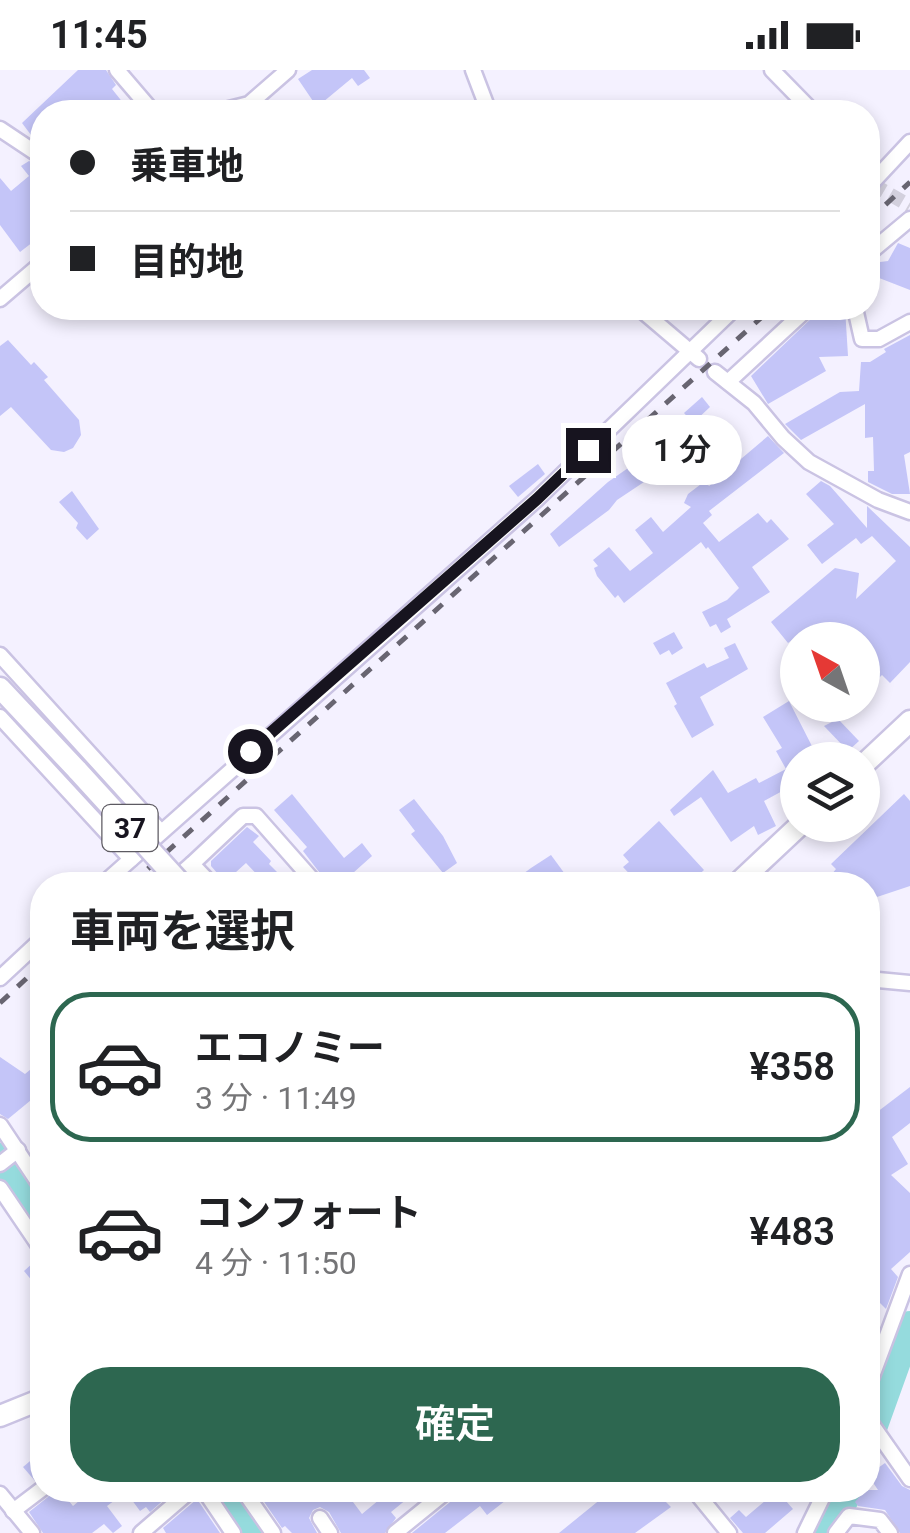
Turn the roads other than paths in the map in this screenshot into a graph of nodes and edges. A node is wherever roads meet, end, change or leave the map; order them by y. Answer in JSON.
{"nodes":[{"id":1,"x":118,"y":70,"type":"edge"},
{"id":2,"x":288,"y":70,"type":"edge"},
{"id":3,"x":473,"y":70,"type":"edge"},
{"id":4,"x":772,"y":70,"type":"edge"},
{"id":5,"x":143,"y":100,"type":"edge"},
{"id":6,"x":254,"y":100,"type":"edge"},
{"id":7,"x":484,"y":100,"type":"edge"},
{"id":8,"x":801,"y":100,"type":"edge"},
{"id":9,"x":0,"y":129,"type":"edge"},
{"id":10,"x":910,"y":142,"type":"edge"},
{"id":11,"x":30,"y":149,"type":"edge"},
{"id":12,"x":880,"y":172,"type":"edge"},
{"id":13,"x":910,"y":218,"type":"edge"},
{"id":14,"x":880,"y":244,"type":"edge"},
{"id":15,"x":30,"y":273,"type":"edge"},
{"id":16,"x":0,"y":299,"type":"edge"},
{"id":17,"x":653,"y":320,"type":"edge"},
{"id":18,"x":724,"y":320,"type":"edge"},
{"id":19,"x":793,"y":320,"type":"edge"},
{"id":20,"x":858,"y":320,"type":"edge"},
{"id":21,"x":910,"y":322,"type":"edge"},
{"id":22,"x":694,"y":354,"type":"junction"},
{"id":23,"x":910,"y":512,"type":"edge"},
{"id":24,"x":0,"y":655,"type":"edge"},
{"id":25,"x":0,"y":688,"type":"edge"},
{"id":26,"x":0,"y":717,"type":"edge"},
{"id":27,"x":910,"y":721,"type":"edge"},
{"id":28,"x":880,"y":749,"type":"edge"},
{"id":29,"x":161,"y":832,"type":"junction"},
{"id":30,"x":782,"y":842,"type":"edge"},
{"id":31,"x":131,"y":859,"type":"junction"},
{"id":32,"x":192,"y":864,"type":"junction"},
{"id":33,"x":116,"y":872,"type":"edge"},
{"id":34,"x":170,"y":872,"type":"edge"},
{"id":35,"x":183,"y":872,"type":"edge"},
{"id":36,"x":200,"y":872,"type":"edge"},
{"id":37,"x":305,"y":872,"type":"edge"},
{"id":38,"x":750,"y":872,"type":"edge"},
{"id":39,"x":30,"y":950,"type":"edge"},
{"id":40,"x":0,"y":978,"type":"edge"},
{"id":41,"x":880,"y":980,"type":"edge"},
{"id":42,"x":910,"y":983,"type":"edge"},
{"id":43,"x":0,"y":1125,"type":"edge"},
{"id":44,"x":10,"y":1156,"type":"edge"},
{"id":45,"x":30,"y":1176,"type":"edge"},
{"id":46,"x":0,"y":1188,"type":"edge"},
{"id":47,"x":30,"y":1232,"type":"edge"},
{"id":48,"x":910,"y":1274,"type":"edge"},
{"id":49,"x":880,"y":1355,"type":"edge"},
{"id":50,"x":30,"y":1404,"type":"edge"},
{"id":51,"x":0,"y":1416,"type":"edge"},
{"id":52,"x":880,"y":1436,"type":"edge"},
{"id":53,"x":910,"y":1479,"type":"edge"},
{"id":54,"x":0,"y":1494,"type":"edge"},
{"id":55,"x":30,"y":1498,"type":"edge"},
{"id":56,"x":177,"y":1502,"type":"edge"},
{"id":57,"x":212,"y":1502,"type":"edge"},
{"id":58,"x":251,"y":1502,"type":"edge"},
{"id":59,"x":433,"y":1502,"type":"edge"},
{"id":60,"x":703,"y":1502,"type":"edge"},
{"id":61,"x":812,"y":1502,"type":"edge"},
{"id":62,"x":820,"y":1502,"type":"edge"},
{"id":63,"x":816,"y":1510,"type":"junction"},
{"id":64,"x":14,"y":1511,"type":"junction"},
{"id":65,"x":320,"y":1518,"type":"dead end"},
{"id":66,"x":32,"y":1533,"type":"edge"},
{"id":67,"x":141,"y":1533,"type":"edge"},
{"id":68,"x":234,"y":1533,"type":"edge"},
{"id":69,"x":272,"y":1533,"type":"edge"},
{"id":70,"x":330,"y":1533,"type":"edge"},
{"id":71,"x":395,"y":1533,"type":"edge"},
{"id":72,"x":728,"y":1533,"type":"edge"},
{"id":73,"x":804,"y":1533,"type":"edge"},
{"id":74,"x":836,"y":1533,"type":"edge"},
{"id":75,"x":890,"y":1533,"type":"edge"}],
"edges":[{"from":1,"to":5,"type":"street"},
{"from":2,"to":6,"type":"street"},
{"from":3,"to":7,"type":"street"},
{"from":4,"to":8,"type":"street"},
{"from":9,"to":11,"type":"street"},
{"from":10,"to":12,"type":"street"},
{"from":13,"to":14,"type":"street"},
{"from":15,"to":16,"type":"street"},
{"from":17,"to":22,"type":"street"},
{"from":18,"to":22,"type":"street"},
{"from":19,"to":23,"type":"street"},
{"from":20,"to":21,"type":"street"},
{"from":22,"to":29,"type":"street"},
{"from":24,"to":29,"type":"street"},
{"from":25,"to":34,"type":"main road","number":"37","bridge":true},
{"from":26,"to":31,"type":"street"},
{"from":27,"to":28,"type":"main road"},
{"from":29,"to":31,"type":"street"},
{"from":30,"to":38,"type":"main road"},
{"from":31,"to":33,"type":"street"},
{"from":32,"to":35,"type":"street"},
{"from":32,"to":36,"type":"street"},
{"from":32,"to":37,"type":"street"},
{"from":39,"to":40,"type":"street"},
{"from":41,"to":42,"type":"street"},
{"from":43,"to":44,"type":"street"},
{"from":44,"to":45,"type":"street"},
{"from":46,"to":47,"type":"street"},
{"from":48,"to":49,"type":"street"},
{"from":50,"to":51,"type":"main road"},
{"from":52,"to":53,"type":"street"},
{"from":54,"to":64,"type":"street"},
{"from":55,"to":64,"type":"street"},
{"from":56,"to":67,"type":"street"},
{"from":57,"to":68,"type":"street"},
{"from":58,"to":69,"type":"street"},
{"from":59,"to":71,"type":"street"},
{"from":60,"to":72,"type":"street"},
{"from":61,"to":63,"type":"street"},
{"from":62,"to":63,"type":"street"},
{"from":63,"to":73,"type":"street"},
{"from":64,"to":66,"type":"street"},
{"from":65,"to":70,"type":"street"},
{"from":74,"to":75,"type":"street"}]}
